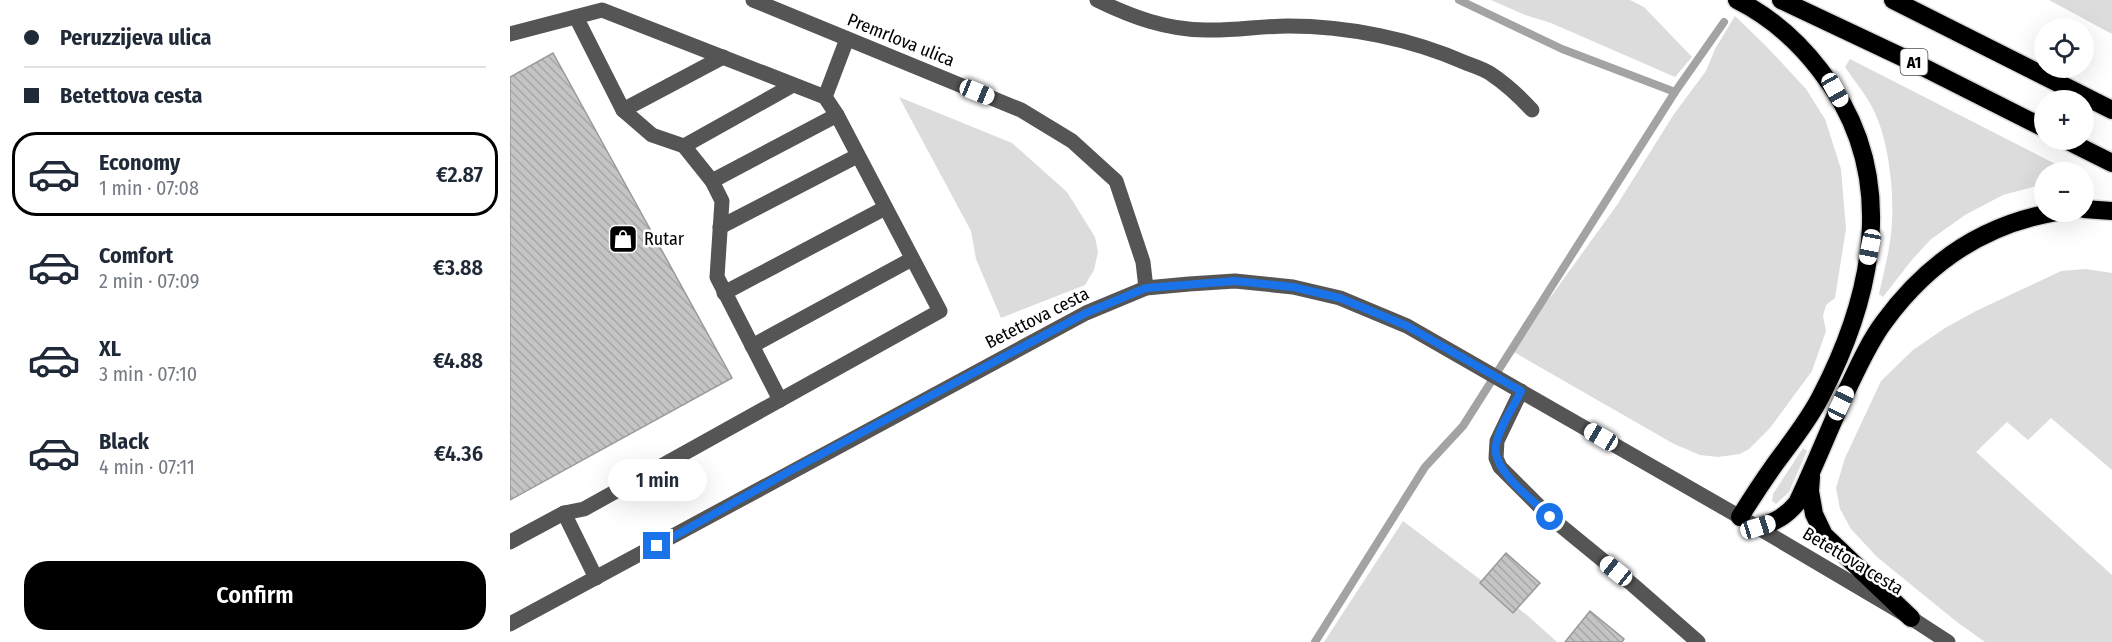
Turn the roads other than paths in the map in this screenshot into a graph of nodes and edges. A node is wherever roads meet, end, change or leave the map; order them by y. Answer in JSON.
{"nodes":[{"id":1,"x":753,"y":0,"type":"edge"},
{"id":2,"x":1097,"y":0,"type":"edge"},
{"id":3,"x":1737,"y":0,"type":"edge"},
{"id":4,"x":1781,"y":0,"type":"edge"},
{"id":5,"x":1893,"y":0,"type":"edge"},
{"id":6,"x":576,"y":17,"type":"junction"},
{"id":7,"x":510,"y":34,"type":"edge"},
{"id":8,"x":847,"y":39,"type":"junction"},
{"id":9,"x":723,"y":57,"type":"junction"},
{"id":10,"x":793,"y":85,"type":"junction"},
{"id":11,"x":825,"y":97,"type":"junction"},
{"id":12,"x":623,"y":110,"type":"junction"},
{"id":13,"x":1532,"y":110,"type":"dead end"},
{"id":14,"x":2112,"y":110,"type":"edge"},
{"id":15,"x":837,"y":115,"type":"junction"},
{"id":16,"x":2034,"y":123,"type":"edge"},
{"id":17,"x":684,"y":146,"type":"junction"},
{"id":18,"x":2086,"y":150,"type":"edge"},
{"id":19,"x":857,"y":156,"type":"junction"},
{"id":20,"x":2112,"y":163,"type":"edge"},
{"id":21,"x":712,"y":181,"type":"junction"},
{"id":22,"x":885,"y":208,"type":"junction"},
{"id":23,"x":2094,"y":210,"type":"edge"},
{"id":24,"x":2112,"y":211,"type":"edge"},
{"id":25,"x":2034,"y":217,"type":"edge"},
{"id":26,"x":720,"y":227,"type":"junction"},
{"id":27,"x":912,"y":259,"type":"junction"},
{"id":28,"x":1146,"y":288,"type":"junction"},
{"id":29,"x":724,"y":292,"type":"junction"},
{"id":30,"x":752,"y":346,"type":"junction"},
{"id":31,"x":1521,"y":391,"type":"junction"},
{"id":32,"x":780,"y":400,"type":"junction"},
{"id":33,"x":1811,"y":473,"type":"junction"},
{"id":34,"x":564,"y":513,"type":"junction"},
{"id":35,"x":1740,"y":517,"type":"junction"},
{"id":36,"x":1758,"y":527,"type":"junction"},
{"id":37,"x":510,"y":542,"type":"edge"},
{"id":38,"x":596,"y":578,"type":"junction"},
{"id":39,"x":1911,"y":618,"type":"junction"},
{"id":40,"x":510,"y":624,"type":"edge"},
{"id":41,"x":1698,"y":642,"type":"edge"},
{"id":42,"x":1948,"y":642,"type":"edge"}],
"edges":[{"from":1,"to":8,"type":"street","name":"Premrlova ulica"},
{"from":2,"to":13,"type":"street"},
{"from":3,"to":35,"type":"highway"},
{"from":4,"to":16,"type":"highway","number":"A1"},
{"from":5,"to":14,"type":"highway"},
{"from":6,"to":7,"type":"street"},
{"from":6,"to":9,"type":"street"},
{"from":6,"to":12,"type":"street"},
{"from":8,"to":11,"type":"street"},
{"from":8,"to":28,"type":"street","name":"Premrlova ulica"},
{"from":9,"to":10,"type":"street"},
{"from":9,"to":12,"type":"street"},
{"from":10,"to":11,"type":"street"},
{"from":10,"to":17,"type":"street"},
{"from":11,"to":15,"type":"street"},
{"from":12,"to":17,"type":"street"},
{"from":15,"to":19,"type":"street"},
{"from":15,"to":21,"type":"street"},
{"from":17,"to":21,"type":"street"},
{"from":18,"to":20,"type":"highway"},
{"from":19,"to":22,"type":"street"},
{"from":19,"to":26,"type":"street"},
{"from":21,"to":26,"type":"street"},
{"from":22,"to":27,"type":"street"},
{"from":22,"to":29,"type":"street"},
{"from":23,"to":24,"type":"highway"},
{"from":25,"to":33,"type":"highway"},
{"from":26,"to":29,"type":"street"},
{"from":27,"to":30,"type":"street"},
{"from":27,"to":32,"type":"street"},
{"from":28,"to":31,"type":"street","name":"Betettova cesta"},
{"from":28,"to":38,"type":"street","name":"Betettova cesta"},
{"from":29,"to":30,"type":"street"},
{"from":30,"to":32,"type":"street"},
{"from":31,"to":35,"type":"street","name":"Betettova cesta"},
{"from":31,"to":41,"type":"street"},
{"from":32,"to":34,"type":"street"},
{"from":33,"to":36,"type":"highway"},
{"from":33,"to":39,"type":"highway"},
{"from":34,"to":37,"type":"street"},
{"from":34,"to":38,"type":"street"},
{"from":35,"to":36,"type":"street","name":"Betettova cesta"},
{"from":36,"to":39,"type":"street","name":"Betettova cesta"},
{"from":38,"to":40,"type":"street","name":"Betettova cesta"},
{"from":39,"to":42,"type":"street","name":"Betettova cesta"}]}
